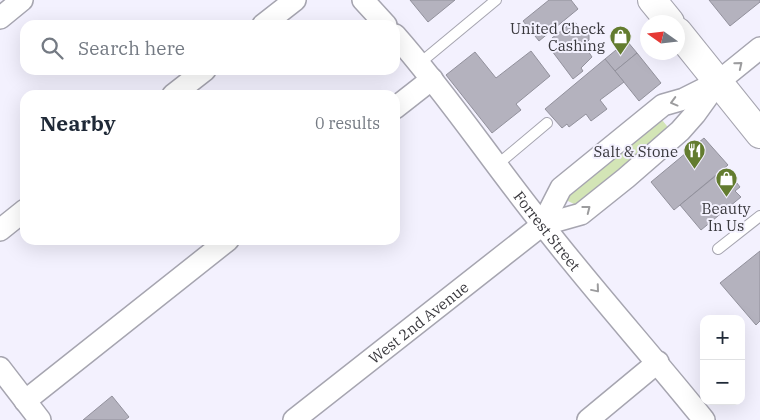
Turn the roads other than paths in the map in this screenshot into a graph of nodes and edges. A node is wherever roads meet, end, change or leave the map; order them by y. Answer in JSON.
{"nodes":[{"id":1,"x":22,"y":0,"type":"edge"},
{"id":2,"x":295,"y":0,"type":"edge"},
{"id":3,"x":363,"y":0,"type":"edge"},
{"id":4,"x":496,"y":0,"type":"edge"},
{"id":5,"x":652,"y":0,"type":"edge"},
{"id":6,"x":664,"y":15,"type":"edge"},
{"id":7,"x":0,"y":18,"type":"edge"},
{"id":8,"x":269,"y":20,"type":"edge"},
{"id":9,"x":381,"y":20,"type":"edge"},
{"id":10,"x":685,"y":41,"type":"edge"},
{"id":11,"x":400,"y":42,"type":"edge"},
{"id":12,"x":760,"y":48,"type":"edge"},
{"id":13,"x":426,"y":71,"type":"junction"},
{"id":14,"x":199,"y":75,"type":"edge"},
{"id":15,"x":718,"y":82,"type":"junction"},
{"id":16,"x":179,"y":90,"type":"edge"},
{"id":17,"x":400,"y":102,"type":"edge"},
{"id":18,"x":547,"y":123,"type":"dead end"},
{"id":19,"x":760,"y":134,"type":"edge"},
{"id":20,"x":496,"y":165,"type":"junction"},
{"id":21,"x":20,"y":214,"type":"edge"},
{"id":22,"x":760,"y":216,"type":"edge"},
{"id":23,"x":542,"y":225,"type":"junction"},
{"id":24,"x":0,"y":230,"type":"edge"},
{"id":25,"x":222,"y":245,"type":"edge"},
{"id":26,"x":718,"y":250,"type":"dead end"},
{"id":27,"x":658,"y":362,"type":"junction"},
{"id":28,"x":0,"y":368,"type":"edge"},
{"id":29,"x":25,"y":400,"type":"junction"},
{"id":30,"x":40,"y":420,"type":"edge"},
{"id":31,"x":294,"y":420,"type":"edge"},
{"id":32,"x":588,"y":420,"type":"edge"},
{"id":33,"x":704,"y":420,"type":"edge"}],
"edges":[{"from":1,"to":7,"type":"street"},
{"from":2,"to":8,"type":"street"},
{"from":3,"to":9,"type":"street"},
{"from":4,"to":13,"type":"lane"},
{"from":5,"to":6,"type":"main road"},
{"from":10,"to":15,"type":"main road"},
{"from":11,"to":13,"type":"street","name":"Forrest Street"},
{"from":15,"to":12,"type":"street","one_way":true},
{"from":13,"to":17,"type":"street"},
{"from":13,"to":20,"type":"street","name":"Forrest Street"},
{"from":14,"to":16,"type":"street"},
{"from":15,"to":19,"type":"main road"},
{"from":23,"to":15,"type":"street","name":"West 2nd Avenue","one_way":true},
{"from":15,"to":23,"type":"street","name":"West 2nd Avenue","one_way":true},
{"from":18,"to":20,"type":"lane"},
{"from":20,"to":23,"type":"street","name":"Forrest Street"},
{"from":21,"to":24,"type":"street"},
{"from":22,"to":26,"type":"lane"},
{"from":23,"to":27,"type":"street","name":"Forrest Street","one_way":true},
{"from":23,"to":31,"type":"street","name":"West 2nd Avenue"},
{"from":25,"to":29,"type":"street"},
{"from":27,"to":32,"type":"street"},
{"from":27,"to":33,"type":"street","name":"Forrest Street"},
{"from":28,"to":29,"type":"street"},
{"from":29,"to":30,"type":"street"}]}
